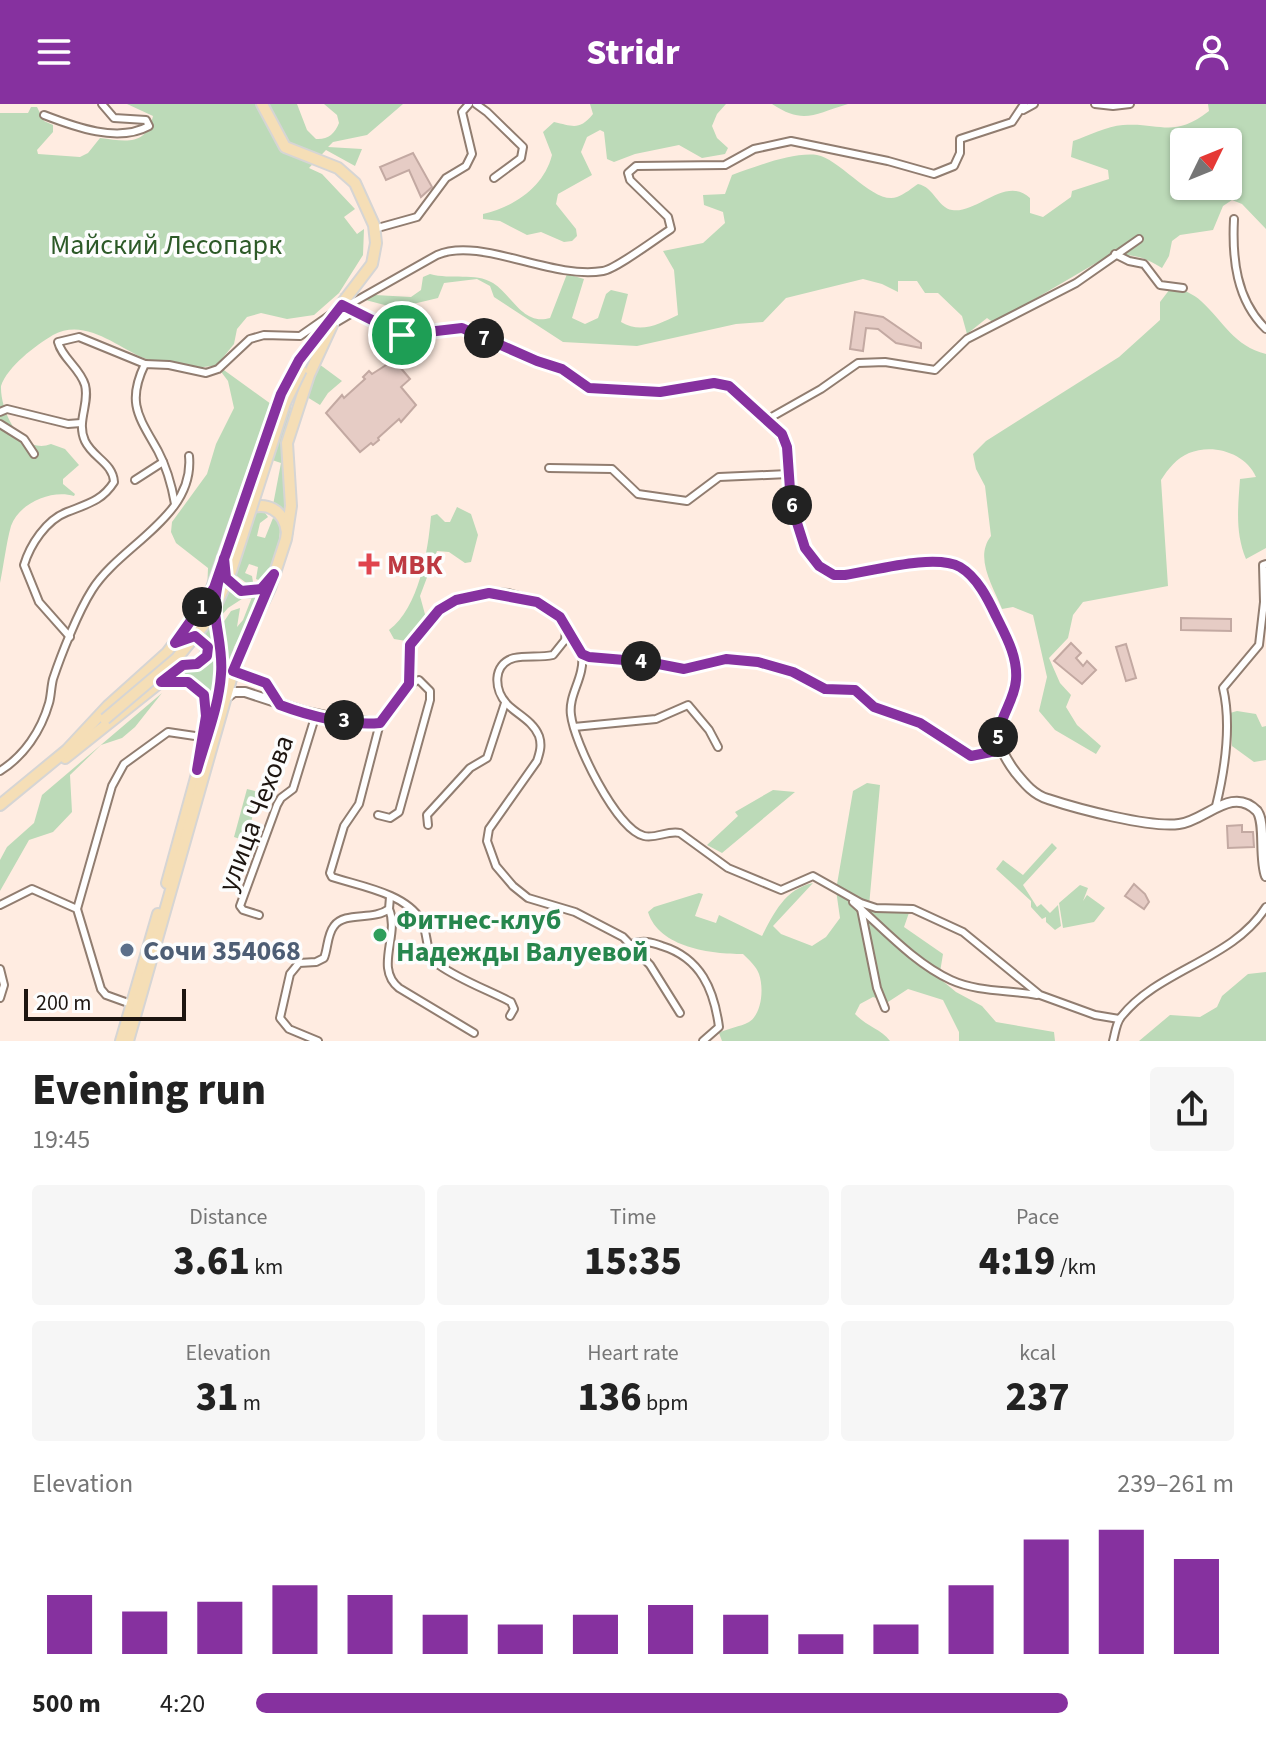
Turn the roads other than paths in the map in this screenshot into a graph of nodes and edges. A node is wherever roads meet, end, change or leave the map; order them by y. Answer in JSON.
{"nodes":[{"id":1,"x":102,"y":104,"type":"edge"},
{"id":2,"x":262,"y":104,"type":"edge"},
{"id":3,"x":469,"y":104,"type":"edge"},
{"id":4,"x":476,"y":104,"type":"edge"},
{"id":5,"x":1034,"y":104,"type":"edge"},
{"id":6,"x":1095,"y":104,"type":"edge"},
{"id":7,"x":1130,"y":104,"type":"edge"},
{"id":8,"x":1024,"y":107,"type":"edge"},
{"id":9,"x":44,"y":115,"type":"dead end"},
{"id":10,"x":494,"y":178,"type":"dead end"},
{"id":11,"x":1234,"y":219,"type":"dead end"},
{"id":12,"x":374,"y":229,"type":"junction"},
{"id":13,"x":1139,"y":239,"type":"dead end"},
{"id":14,"x":1115,"y":254,"type":"junction"},
{"id":15,"x":1183,"y":288,"type":"dead end"},
{"id":16,"x":345,"y":308,"type":"junction"},
{"id":17,"x":1266,"y":329,"type":"edge"},
{"id":18,"x":145,"y":364,"type":"junction"},
{"id":19,"x":0,"y":412,"type":"edge"},
{"id":20,"x":768,"y":419,"type":"junction"},
{"id":21,"x":81,"y":423,"type":"junction"},
{"id":22,"x":0,"y":424,"type":"edge"},
{"id":23,"x":34,"y":454,"type":"dead end"},
{"id":24,"x":189,"y":456,"type":"dead end"},
{"id":25,"x":163,"y":462,"type":"junction"},
{"id":26,"x":549,"y":468,"type":"dead end"},
{"id":27,"x":788,"y":474,"type":"junction"},
{"id":28,"x":135,"y":480,"type":"dead end"},
{"id":29,"x":175,"y":504,"type":"junction"},
{"id":30,"x":236,"y":524,"type":"junction"},
{"id":31,"x":286,"y":539,"type":"junction"},
{"id":32,"x":224,"y":558,"type":"junction"},
{"id":33,"x":1266,"y":564,"type":"edge"},
{"id":34,"x":274,"y":574,"type":"junction"},
{"id":35,"x":560,"y":617,"type":"junction"},
{"id":36,"x":70,"y":637,"type":"junction"},
{"id":37,"x":1266,"y":637,"type":"edge"},
{"id":38,"x":175,"y":643,"type":"junction"},
{"id":39,"x":1259,"y":645,"type":"junction"},
{"id":40,"x":582,"y":654,"type":"junction"},
{"id":41,"x":233,"y":671,"type":"junction"},
{"id":42,"x":161,"y":682,"type":"junction"},
{"id":43,"x":409,"y":684,"type":"junction"},
{"id":44,"x":270,"y":691,"type":"junction"},
{"id":45,"x":262,"y":698,"type":"junction"},
{"id":46,"x":225,"y":699,"type":"junction"},
{"id":47,"x":505,"y":703,"type":"junction"},
{"id":48,"x":280,"y":705,"type":"junction"},
{"id":49,"x":316,"y":714,"type":"junction"},
{"id":50,"x":380,"y":723,"type":"junction"},
{"id":51,"x":574,"y":727,"type":"junction"},
{"id":52,"x":195,"y":736,"type":"dead end"},
{"id":53,"x":718,"y":747,"type":"dead end"},
{"id":54,"x":67,"y":750,"type":"junction"},
{"id":55,"x":1001,"y":750,"type":"junction"},
{"id":56,"x":197,"y":770,"type":"junction"},
{"id":57,"x":0,"y":771,"type":"edge"},
{"id":58,"x":19,"y":787,"type":"junction"},
{"id":59,"x":0,"y":805,"type":"edge"},
{"id":60,"x":1216,"y":806,"type":"junction"},
{"id":61,"x":378,"y":815,"type":"dead end"},
{"id":62,"x":428,"y":825,"type":"dead end"},
{"id":63,"x":1266,"y":876,"type":"edge"},
{"id":64,"x":390,"y":897,"type":"junction"},
{"id":65,"x":848,"y":898,"type":"junction"},
{"id":66,"x":165,"y":904,"type":"junction"},
{"id":67,"x":0,"y":905,"type":"edge"},
{"id":68,"x":1266,"y":907,"type":"edge"},
{"id":69,"x":77,"y":909,"type":"junction"},
{"id":70,"x":389,"y":909,"type":"junction"},
{"id":71,"x":861,"y":909,"type":"junction"},
{"id":72,"x":259,"y":915,"type":"dead end"},
{"id":73,"x":632,"y":944,"type":"junction"},
{"id":74,"x":0,"y":969,"type":"edge"},
{"id":75,"x":1040,"y":995,"type":"junction"},
{"id":76,"x":0,"y":998,"type":"edge"},
{"id":77,"x":131,"y":1004,"type":"junction"},
{"id":78,"x":885,"y":1008,"type":"dead end"},
{"id":79,"x":680,"y":1013,"type":"dead end"},
{"id":80,"x":510,"y":1016,"type":"dead end"},
{"id":81,"x":1119,"y":1019,"type":"junction"},
{"id":82,"x":474,"y":1033,"type":"dead end"},
{"id":83,"x":303,"y":1034,"type":"junction"},
{"id":84,"x":121,"y":1041,"type":"edge"},
{"id":85,"x":128,"y":1041,"type":"edge"},
{"id":86,"x":310,"y":1041,"type":"edge"},
{"id":87,"x":318,"y":1041,"type":"edge"},
{"id":88,"x":703,"y":1041,"type":"edge"},
{"id":89,"x":1113,"y":1041,"type":"edge"}],
"edges":[{"from":1,"to":9,"type":"street"},
{"from":2,"to":12,"type":"main road"},
{"from":3,"to":12,"type":"street"},
{"from":4,"to":10,"type":"street"},
{"from":5,"to":8,"type":"street"},
{"from":6,"to":7,"type":"street"},
{"from":8,"to":16,"type":"street"},
{"from":11,"to":17,"type":"street"},
{"from":12,"to":16,"type":"main road"},
{"from":13,"to":14,"type":"street"},
{"from":14,"to":15,"type":"street"},
{"from":14,"to":20,"type":"street"},
{"from":16,"to":18,"type":"street"},
{"from":16,"to":20,"type":"street"},
{"from":16,"to":30,"type":"main road"},
{"from":16,"to":31,"type":"main road"},
{"from":16,"to":54,"type":"main road","bridge":true},
{"from":18,"to":21,"type":"street"},
{"from":18,"to":25,"type":"street"},
{"from":19,"to":21,"type":"street"},
{"from":20,"to":27,"type":"street"},
{"from":21,"to":36,"type":"street"},
{"from":22,"to":23,"type":"street"},
{"from":24,"to":29,"type":"street"},
{"from":25,"to":28,"type":"street"},
{"from":25,"to":29,"type":"street"},
{"from":26,"to":27,"type":"street"},
{"from":27,"to":55,"type":"street"},
{"from":29,"to":36,"type":"street"},
{"from":30,"to":31,"type":"main road"},
{"from":30,"to":32,"type":"main road"},
{"from":31,"to":34,"type":"main road"},
{"from":32,"to":34,"type":"main road"},
{"from":32,"to":38,"type":"main road"},
{"from":32,"to":56,"type":"main road"},
{"from":33,"to":39,"type":"street"},
{"from":34,"to":41,"type":"main road"},
{"from":35,"to":40,"type":"street"},
{"from":35,"to":43,"type":"street"},
{"from":35,"to":47,"type":"street"},
{"from":36,"to":57,"type":"street"},
{"from":37,"to":39,"type":"street"},
{"from":38,"to":42,"type":"main road"},
{"from":38,"to":54,"type":"main road"},
{"from":39,"to":60,"type":"street"},
{"from":40,"to":51,"type":"street"},
{"from":40,"to":55,"type":"street"},
{"from":41,"to":44,"type":"street"},
{"from":41,"to":46,"type":"main road"},
{"from":42,"to":56,"type":"main road"},
{"from":42,"to":58,"type":"main road"},
{"from":43,"to":50,"type":"street"},
{"from":43,"to":61,"type":"street"},
{"from":44,"to":45,"type":"street"},
{"from":44,"to":48,"type":"street"},
{"from":45,"to":46,"type":"street"},
{"from":45,"to":48,"type":"street"},
{"from":46,"to":66,"type":"main road"},
{"from":47,"to":62,"type":"street"},
{"from":47,"to":73,"type":"street"},
{"from":48,"to":49,"type":"street"},
{"from":49,"to":50,"type":"street"},
{"from":49,"to":72,"type":"street","name":"улица Чехова"},
{"from":50,"to":64,"type":"street"},
{"from":51,"to":53,"type":"street"},
{"from":51,"to":65,"type":"street"},
{"from":52,"to":69,"type":"street"},
{"from":54,"to":58,"type":"main road"},
{"from":55,"to":60,"type":"street"},
{"from":56,"to":66,"type":"main road"},
{"from":58,"to":59,"type":"main road"},
{"from":60,"to":63,"type":"street"},
{"from":64,"to":70,"type":"street"},
{"from":64,"to":80,"type":"street"},
{"from":65,"to":71,"type":"street"},
{"from":65,"to":75,"type":"street"},
{"from":66,"to":77,"type":"main road"},
{"from":66,"to":85,"type":"main road"},
{"from":67,"to":69,"type":"street"},
{"from":68,"to":81,"type":"street"},
{"from":69,"to":77,"type":"street"},
{"from":70,"to":82,"type":"street"},
{"from":70,"to":83,"type":"street"},
{"from":71,"to":75,"type":"street"},
{"from":71,"to":78,"type":"street"},
{"from":73,"to":79,"type":"street"},
{"from":73,"to":88,"type":"street"},
{"from":74,"to":76,"type":"street"},
{"from":75,"to":81,"type":"street"},
{"from":77,"to":84,"type":"main road"},
{"from":81,"to":89,"type":"street"},
{"from":83,"to":86,"type":"street"},
{"from":83,"to":87,"type":"street"}]}
